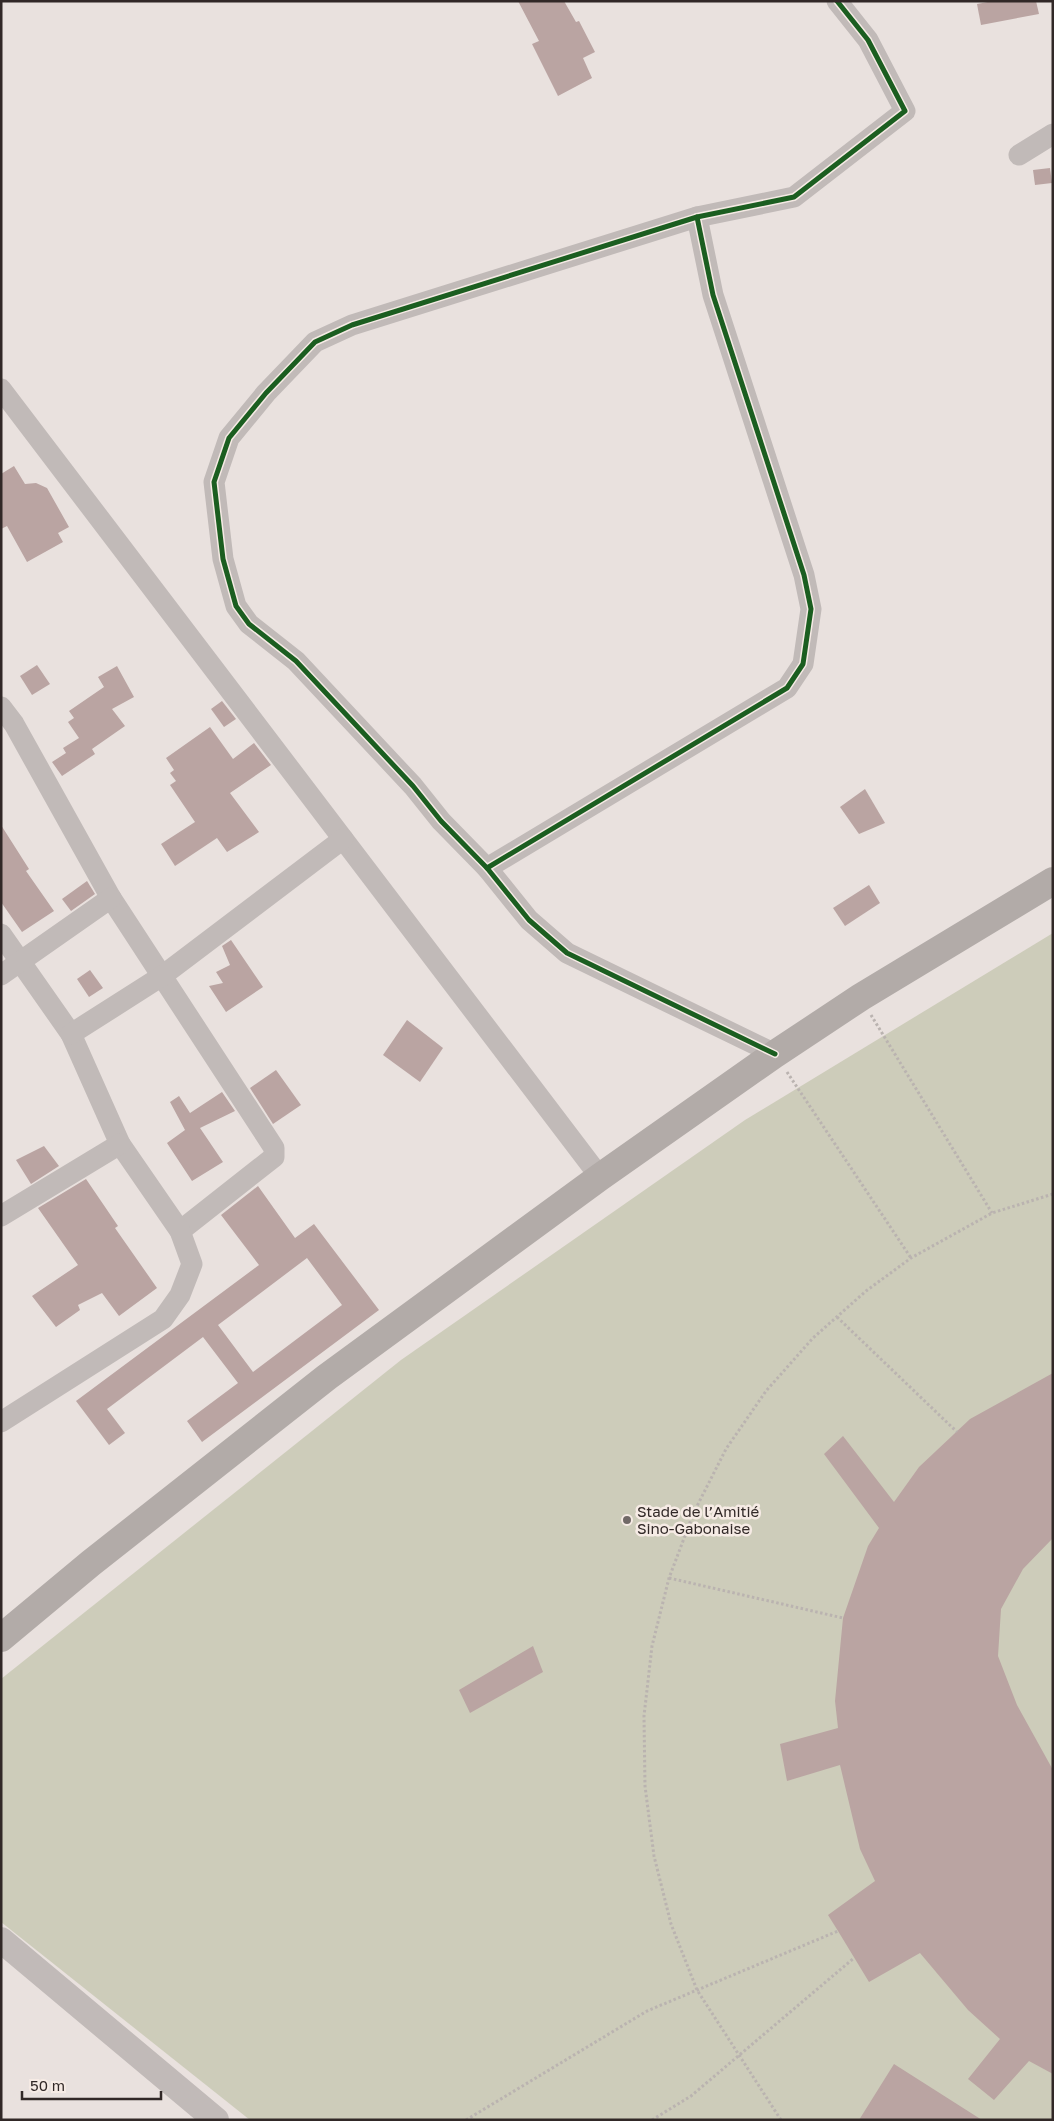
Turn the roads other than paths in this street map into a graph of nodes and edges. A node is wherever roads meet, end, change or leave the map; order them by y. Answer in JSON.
{"nodes":[{"id":1,"x":837,"y":1,"type":"edge"},
{"id":2,"x":1053,"y":134,"type":"edge"},
{"id":3,"x":1019,"y":155,"type":"dead end"},
{"id":4,"x":697,"y":217,"type":"junction"},
{"id":5,"x":3,"y":393,"type":"edge"},
{"id":6,"x":1,"y":707,"type":"edge"},
{"id":7,"x":8,"y":729,"type":"edge"},
{"id":8,"x":343,"y":839,"type":"junction"},
{"id":9,"x":487,"y":868,"type":"junction"},
{"id":10,"x":1053,"y":881,"type":"edge"},
{"id":11,"x":111,"y":898,"type":"junction"},
{"id":12,"x":1,"y":934,"type":"edge"},
{"id":13,"x":21,"y":961,"type":"junction"},
{"id":14,"x":1,"y":975,"type":"edge"},
{"id":15,"x":162,"y":976,"type":"junction"},
{"id":16,"x":71,"y":1034,"type":"junction"},
{"id":17,"x":775,"y":1054,"type":"junction"},
{"id":18,"x":120,"y":1144,"type":"junction"},
{"id":19,"x":600,"y":1177,"type":"junction"},
{"id":20,"x":1,"y":1216,"type":"edge"},
{"id":21,"x":180,"y":1231,"type":"junction"},
{"id":22,"x":1,"y":1422,"type":"edge"},
{"id":23,"x":1,"y":1638,"type":"edge"},
{"id":24,"x":1,"y":1940,"type":"edge"},
{"id":25,"x":216,"y":2120,"type":"edge"}],
"edges":[{"from":1,"to":4,"type":"street"},
{"from":2,"to":3,"type":"street"},
{"from":4,"to":9,"type":"street"},
{"from":4,"to":9,"type":"street"},
{"from":5,"to":8,"type":"street"},
{"from":6,"to":7,"type":"street"},
{"from":7,"to":11,"type":"street"},
{"from":8,"to":15,"type":"street"},
{"from":8,"to":19,"type":"street"},
{"from":9,"to":17,"type":"street"},
{"from":10,"to":17,"type":"main road"},
{"from":11,"to":13,"type":"street"},
{"from":11,"to":15,"type":"street"},
{"from":12,"to":13,"type":"street"},
{"from":13,"to":14,"type":"street"},
{"from":13,"to":16,"type":"street"},
{"from":15,"to":16,"type":"street"},
{"from":15,"to":21,"type":"street"},
{"from":16,"to":18,"type":"street"},
{"from":17,"to":19,"type":"main road"},
{"from":18,"to":20,"type":"street"},
{"from":18,"to":21,"type":"street"},
{"from":19,"to":23,"type":"main road"},
{"from":21,"to":22,"type":"street"},
{"from":24,"to":25,"type":"street"}]}
